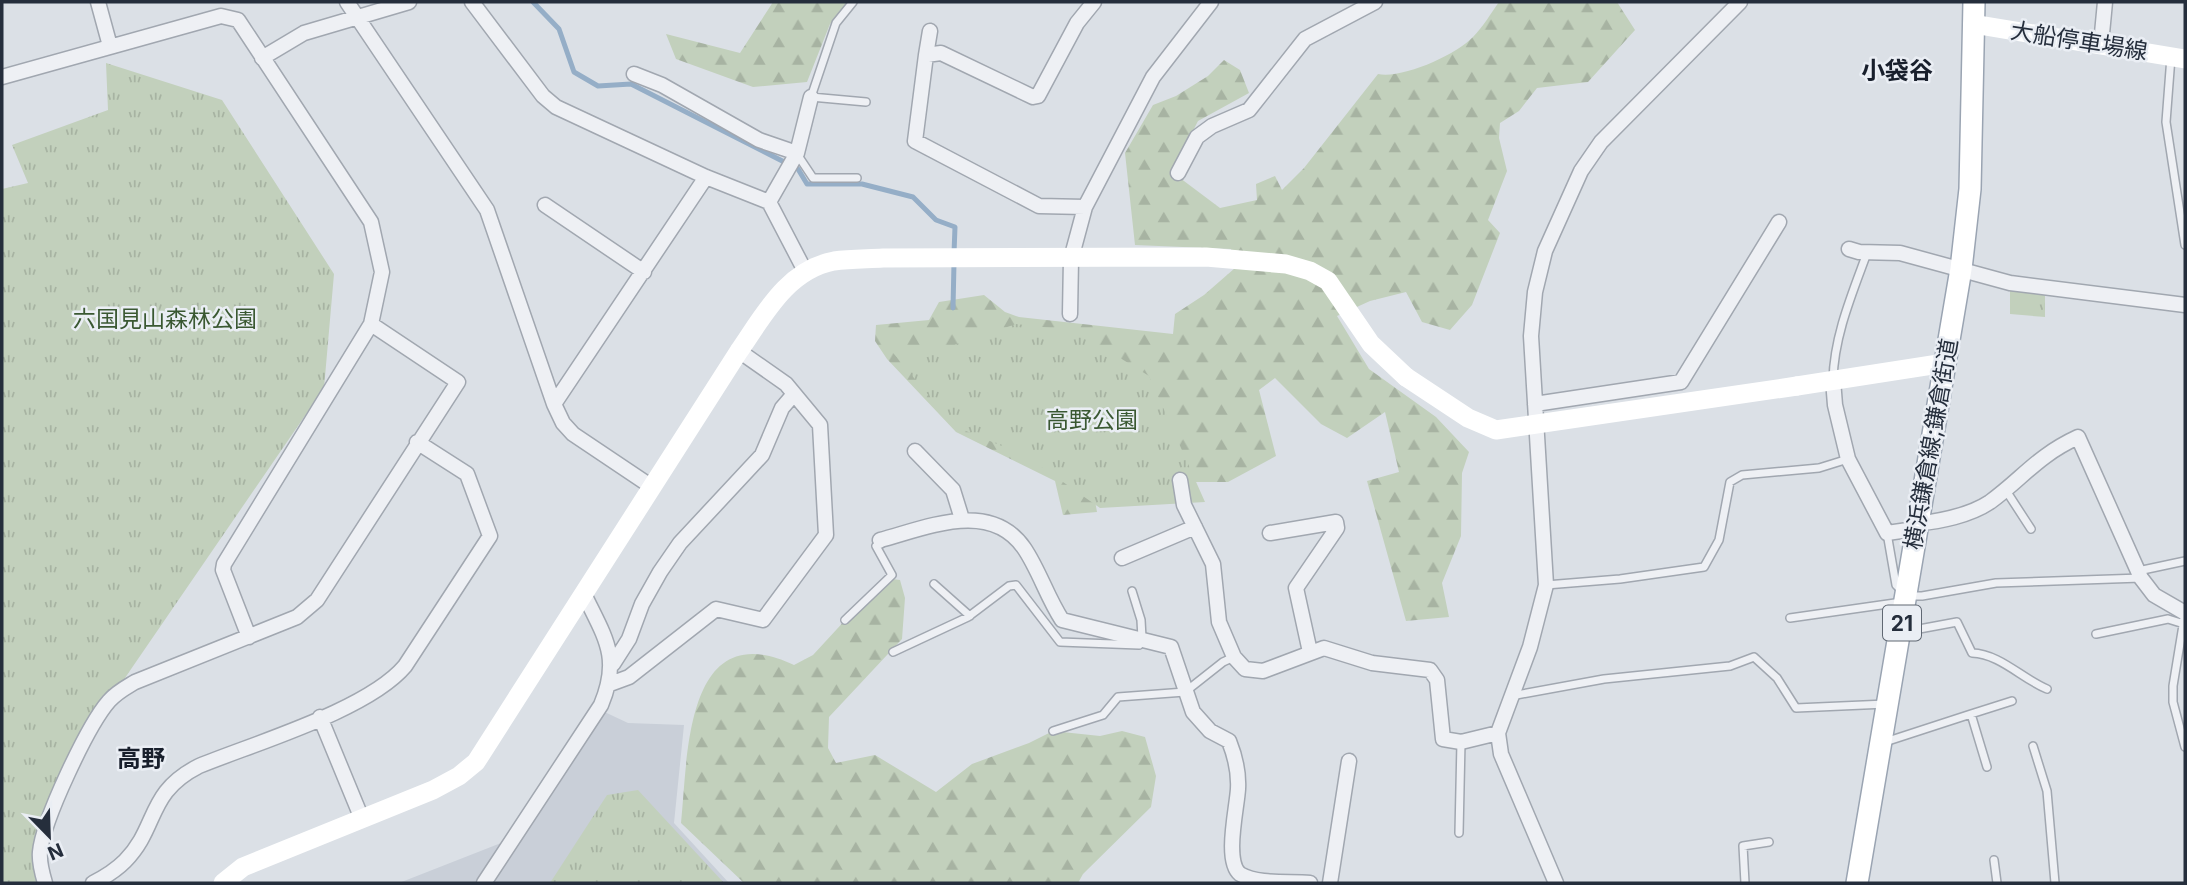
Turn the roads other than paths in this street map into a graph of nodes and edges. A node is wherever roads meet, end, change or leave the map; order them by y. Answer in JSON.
{"nodes":[{"id":1,"x":97,"y":2,"type":"edge"},
{"id":2,"x":346,"y":2,"type":"edge"},
{"id":3,"x":409,"y":2,"type":"edge"},
{"id":4,"x":853,"y":2,"type":"edge"},
{"id":5,"x":1094,"y":2,"type":"edge"},
{"id":6,"x":1211,"y":2,"type":"edge"},
{"id":7,"x":1375,"y":2,"type":"edge"},
{"id":8,"x":1740,"y":2,"type":"edge"},
{"id":9,"x":1974,"y":2,"type":"edge"},
{"id":10,"x":2105,"y":2,"type":"edge"},
{"id":11,"x":480,"y":4,"type":"edge"},
{"id":12,"x":356,"y":16,"type":"junction"},
{"id":13,"x":1973,"y":24,"type":"junction"},
{"id":14,"x":929,"y":31,"type":"dead end"},
{"id":15,"x":2101,"y":44,"type":"junction"},
{"id":16,"x":110,"y":46,"type":"junction"},
{"id":17,"x":926,"y":55,"type":"junction"},
{"id":18,"x":2178,"y":57,"type":"edge"},
{"id":19,"x":262,"y":58,"type":"junction"},
{"id":20,"x":634,"y":74,"type":"dead end"},
{"id":21,"x":2,"y":77,"type":"edge"},
{"id":22,"x":810,"y":97,"type":"junction"},
{"id":23,"x":866,"y":102,"type":"dead end"},
{"id":24,"x":797,"y":153,"type":"junction"},
{"id":25,"x":1178,"y":173,"type":"dead end"},
{"id":26,"x":706,"y":177,"type":"junction"},
{"id":27,"x":857,"y":178,"type":"dead end"},
{"id":28,"x":769,"y":202,"type":"junction"},
{"id":29,"x":545,"y":205,"type":"dead end"},
{"id":30,"x":1085,"y":207,"type":"junction"},
{"id":31,"x":1779,"y":222,"type":"dead end"},
{"id":32,"x":2185,"y":245,"type":"edge"},
{"id":33,"x":1849,"y":249,"type":"dead end"},
{"id":34,"x":1867,"y":253,"type":"junction"},
{"id":35,"x":1071,"y":259,"type":"junction"},
{"id":36,"x":1961,"y":269,"type":"junction"},
{"id":37,"x":805,"y":271,"type":"junction"},
{"id":38,"x":644,"y":272,"type":"junction"},
{"id":39,"x":2185,"y":305,"type":"edge"},
{"id":40,"x":1070,"y":314,"type":"dead end"},
{"id":41,"x":371,"y":324,"type":"junction"},
{"id":42,"x":739,"y":351,"type":"junction"},
{"id":43,"x":1945,"y":363,"type":"junction"},
{"id":44,"x":1833,"y":380,"type":"junction"},
{"id":45,"x":794,"y":394,"type":"junction"},
{"id":46,"x":554,"y":404,"type":"junction"},
{"id":47,"x":1535,"y":404,"type":"junction"},
{"id":48,"x":417,"y":442,"type":"junction"},
{"id":49,"x":915,"y":451,"type":"dead end"},
{"id":50,"x":1848,"y":459,"type":"junction"},
{"id":51,"x":1180,"y":480,"type":"dead end"},
{"id":52,"x":652,"y":487,"type":"junction"},
{"id":53,"x":2005,"y":489,"type":"junction"},
{"id":54,"x":962,"y":519,"type":"junction"},
{"id":55,"x":1916,"y":526,"type":"junction"},
{"id":56,"x":1195,"y":527,"type":"junction"},
{"id":57,"x":2031,"y":529,"type":"dead end"},
{"id":58,"x":1270,"y":533,"type":"dead end"},
{"id":59,"x":1887,"y":533,"type":"junction"},
{"id":60,"x":880,"y":540,"type":"joint"},
{"id":61,"x":1122,"y":558,"type":"dead end"},
{"id":62,"x":2185,"y":561,"type":"edge"},
{"id":63,"x":2140,"y":575,"type":"junction"},
{"id":64,"x":934,"y":584,"type":"dead end"},
{"id":65,"x":1546,"y":585,"type":"junction"},
{"id":66,"x":1132,"y":591,"type":"dead end"},
{"id":67,"x":584,"y":594,"type":"junction"},
{"id":68,"x":1906,"y":599,"type":"junction"},
{"id":69,"x":970,"y":615,"type":"junction"},
{"id":70,"x":2185,"y":617,"type":"edge"},
{"id":71,"x":1790,"y":618,"type":"dead end"},
{"id":72,"x":845,"y":620,"type":"dead end"},
{"id":73,"x":1900,"y":633,"type":"junction"},
{"id":74,"x":2096,"y":634,"type":"dead end"},
{"id":75,"x":248,"y":637,"type":"junction"},
{"id":76,"x":1148,"y":640,"type":"junction"},
{"id":77,"x":893,"y":652,"type":"dead end"},
{"id":78,"x":1310,"y":652,"type":"junction"},
{"id":79,"x":1234,"y":657,"type":"junction"},
{"id":80,"x":613,"y":664,"type":"junction"},
{"id":81,"x":610,"y":684,"type":"junction"},
{"id":82,"x":2047,"y":689,"type":"dead end"},
{"id":83,"x":1185,"y":692,"type":"junction"},
{"id":84,"x":1511,"y":696,"type":"junction"},
{"id":85,"x":2012,"y":701,"type":"dead end"},
{"id":86,"x":1887,"y":704,"type":"junction"},
{"id":87,"x":1971,"y":714,"type":"junction"},
{"id":88,"x":320,"y":718,"type":"junction"},
{"id":89,"x":2182,"y":721,"type":"edge"},
{"id":90,"x":1053,"y":731,"type":"dead end"},
{"id":91,"x":1498,"y":733,"type":"junction"},
{"id":92,"x":1461,"y":742,"type":"junction"},
{"id":93,"x":1880,"y":744,"type":"junction"},
{"id":94,"x":2034,"y":746,"type":"dead end"},
{"id":95,"x":2185,"y":747,"type":"edge"},
{"id":96,"x":1349,"y":761,"type":"dead end"},
{"id":97,"x":1987,"y":767,"type":"dead end"},
{"id":98,"x":362,"y":819,"type":"junction"},
{"id":99,"x":1459,"y":833,"type":"dead end"},
{"id":100,"x":1769,"y":842,"type":"dead end"},
{"id":101,"x":1994,"y":860,"type":"dead end"},
{"id":102,"x":45,"y":883,"type":"edge"},
{"id":103,"x":93,"y":883,"type":"edge"},
{"id":104,"x":222,"y":883,"type":"edge"},
{"id":105,"x":484,"y":883,"type":"edge"},
{"id":106,"x":1266,"y":883,"type":"edge"},
{"id":107,"x":1310,"y":883,"type":"edge"},
{"id":108,"x":1330,"y":883,"type":"edge"},
{"id":109,"x":1556,"y":883,"type":"edge"},
{"id":110,"x":1745,"y":883,"type":"edge"},
{"id":111,"x":1857,"y":883,"type":"edge"},
{"id":112,"x":1997,"y":883,"type":"edge"},
{"id":113,"x":2055,"y":883,"type":"edge"}],
"edges":[{"from":1,"to":16,"type":"street"},
{"from":2,"to":12,"type":"street"},
{"from":3,"to":12,"type":"street"},
{"from":4,"to":22,"type":"lane"},
{"from":5,"to":17,"type":"street"},
{"from":6,"to":30,"type":"street"},
{"from":7,"to":25,"type":"street"},
{"from":8,"to":47,"type":"street"},
{"from":9,"to":13,"type":"main road","name":"横浜鎌倉線;鎌倉街道","number":"21"},
{"from":10,"to":15,"type":"street"},
{"from":11,"to":26,"type":"street"},
{"from":12,"to":19,"type":"street"},
{"from":12,"to":46,"type":"street"},
{"from":13,"to":15,"type":"street","name":"大船停車場線"},
{"from":13,"to":36,"type":"main road","name":"横浜鎌倉線;鎌倉街道","number":"21"},
{"from":14,"to":17,"type":"street"},
{"from":15,"to":18,"type":"street","name":"大船停車場線"},
{"from":16,"to":19,"type":"street"},
{"from":16,"to":21,"type":"street"},
{"from":17,"to":30,"type":"street"},
{"from":18,"to":32,"type":"lane"},
{"from":19,"to":41,"type":"street"},
{"from":20,"to":24,"type":"street"},
{"from":22,"to":23,"type":"lane"},
{"from":22,"to":24,"type":"street"},
{"from":24,"to":27,"type":"lane"},
{"from":24,"to":28,"type":"street"},
{"from":26,"to":28,"type":"street"},
{"from":26,"to":38,"type":"street"},
{"from":28,"to":37,"type":"street"},
{"from":29,"to":38,"type":"street"},
{"from":30,"to":35,"type":"street"},
{"from":31,"to":47,"type":"street"},
{"from":33,"to":34,"type":"street"},
{"from":34,"to":36,"type":"street"},
{"from":34,"to":44,"type":"lane"},
{"from":35,"to":37,"type":"street"},
{"from":35,"to":40,"type":"street"},
{"from":35,"to":44,"type":"street","bridge":true},
{"from":36,"to":39,"type":"street"},
{"from":36,"to":43,"type":"main road","name":"横浜鎌倉線;鎌倉街道","number":"21"},
{"from":37,"to":42,"type":"street"},
{"from":38,"to":46,"type":"street"},
{"from":41,"to":48,"type":"street"},
{"from":41,"to":75,"type":"street"},
{"from":42,"to":45,"type":"street"},
{"from":42,"to":52,"type":"street"},
{"from":43,"to":44,"type":"street"},
{"from":43,"to":55,"type":"main road","name":"横浜鎌倉線;鎌倉街道","number":"21"},
{"from":44,"to":50,"type":"street"},
{"from":45,"to":80,"type":"street"},
{"from":45,"to":81,"type":"street"},
{"from":46,"to":52,"type":"street"},
{"from":47,"to":65,"type":"street"},
{"from":48,"to":75,"type":"street"},
{"from":48,"to":88,"type":"street"},
{"from":49,"to":54,"type":"street"},
{"from":50,"to":59,"type":"street"},
{"from":50,"to":65,"type":"lane"},
{"from":51,"to":56,"type":"street"},
{"from":52,"to":67,"type":"street"},
{"from":53,"to":55,"type":"street"},
{"from":53,"to":57,"type":"lane"},
{"from":53,"to":63,"type":"street"},
{"from":54,"to":60,"type":"street"},
{"from":54,"to":76,"type":"street"},
{"from":55,"to":59,"type":"street"},
{"from":55,"to":68,"type":"main road","name":"横浜鎌倉線;鎌倉街道","number":"21"},
{"from":56,"to":61,"type":"street"},
{"from":56,"to":79,"type":"street"},
{"from":58,"to":78,"type":"street"},
{"from":59,"to":68,"type":"lane"},
{"from":60,"to":72,"type":"lane"},
{"from":62,"to":63,"type":"lane"},
{"from":63,"to":68,"type":"lane"},
{"from":63,"to":70,"type":"street"},
{"from":64,"to":69,"type":"lane"},
{"from":65,"to":84,"type":"street"},
{"from":66,"to":76,"type":"lane"},
{"from":67,"to":80,"type":"street"},
{"from":67,"to":98,"type":"street"},
{"from":68,"to":71,"type":"lane"},
{"from":68,"to":73,"type":"main road","name":"横浜鎌倉線;鎌倉街道","number":"21"},
{"from":69,"to":76,"type":"lane"},
{"from":69,"to":77,"type":"lane"},
{"from":70,"to":74,"type":"lane"},
{"from":70,"to":89,"type":"lane"},
{"from":73,"to":82,"type":"lane"},
{"from":73,"to":86,"type":"main road","name":"横浜鎌倉線;鎌倉街道","number":"21"},
{"from":75,"to":102,"type":"street"},
{"from":76,"to":83,"type":"street"},
{"from":78,"to":79,"type":"street"},
{"from":78,"to":92,"type":"street"},
{"from":79,"to":83,"type":"lane"},
{"from":80,"to":81,"type":"street"},
{"from":81,"to":105,"type":"street"},
{"from":83,"to":90,"type":"lane"},
{"from":83,"to":106,"type":"street"},
{"from":84,"to":86,"type":"lane"},
{"from":84,"to":91,"type":"street"},
{"from":85,"to":87,"type":"lane"},
{"from":86,"to":93,"type":"main road","name":"横浜鎌倉線;鎌倉街道","number":"21"},
{"from":87,"to":93,"type":"lane"},
{"from":87,"to":97,"type":"lane"},
{"from":88,"to":98,"type":"street"},
{"from":88,"to":103,"type":"street"},
{"from":89,"to":95,"type":"lane"},
{"from":91,"to":92,"type":"street"},
{"from":91,"to":109,"type":"street"},
{"from":92,"to":99,"type":"lane"},
{"from":93,"to":111,"type":"main road","name":"横浜鎌倉線;鎌倉街道","number":"21"},
{"from":94,"to":113,"type":"lane"},
{"from":96,"to":108,"type":"street"},
{"from":98,"to":104,"type":"street"},
{"from":100,"to":110,"type":"lane"},
{"from":101,"to":112,"type":"lane"},
{"from":106,"to":107,"type":"street"}]}
